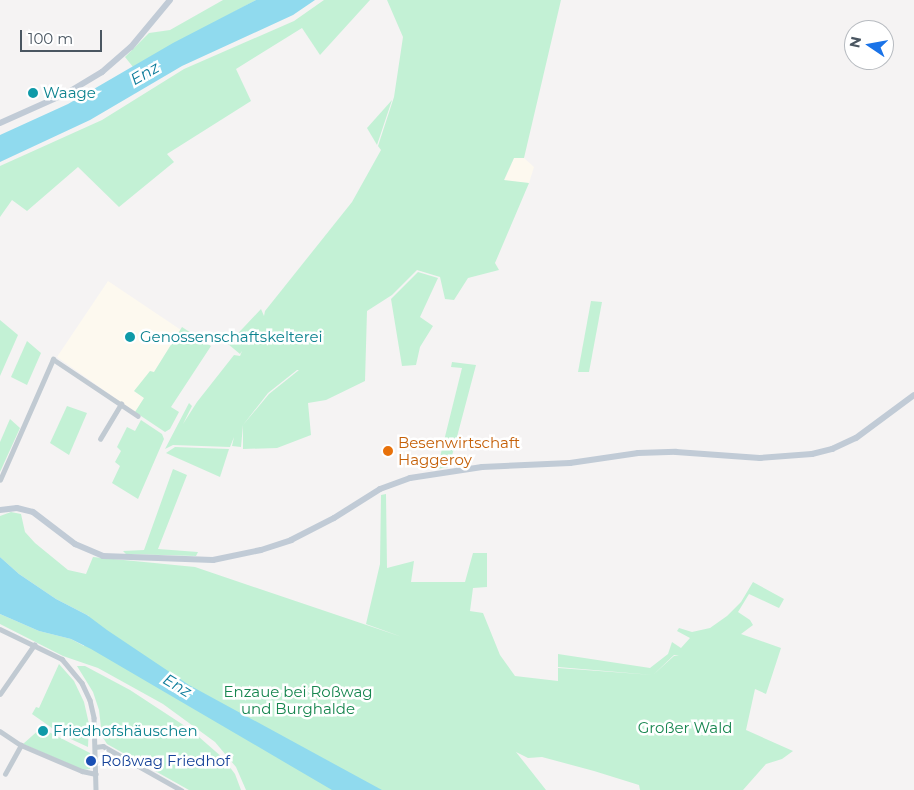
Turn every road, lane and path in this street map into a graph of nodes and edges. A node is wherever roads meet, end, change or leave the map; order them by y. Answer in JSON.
{"nodes":[{"id":1,"x":170,"y":0,"type":"edge"},
{"id":2,"x":0,"y":123,"type":"edge"},
{"id":3,"x":914,"y":395,"type":"edge"},
{"id":4,"x":121,"y":404,"type":"junction"},
{"id":5,"x":138,"y":416,"type":"dead end"},
{"id":6,"x":100,"y":439,"type":"dead end"},
{"id":7,"x":0,"y":480,"type":"edge"},
{"id":8,"x":0,"y":510,"type":"edge"},
{"id":9,"x":0,"y":629,"type":"edge"},
{"id":10,"x":34,"y":645,"type":"junction"},
{"id":11,"x":0,"y":694,"type":"edge"},
{"id":12,"x":0,"y":731,"type":"edge"},
{"id":13,"x":21,"y":745,"type":"junction"},
{"id":14,"x":95,"y":746,"type":"junction"},
{"id":15,"x":5,"y":774,"type":"dead end"},
{"id":16,"x":96,"y":774,"type":"junction"},
{"id":17,"x":96,"y":790,"type":"edge"},
{"id":18,"x":181,"y":790,"type":"edge"}],
"edges":[{"from":1,"to":2,"type":"street"},
{"from":3,"to":8,"type":"street"},
{"from":4,"to":5,"type":"street"},
{"from":4,"to":6,"type":"street"},
{"from":4,"to":7,"type":"street"},
{"from":9,"to":10,"type":"street"},
{"from":10,"to":11,"type":"street"},
{"from":10,"to":14,"type":"street"},
{"from":12,"to":13,"type":"street"},
{"from":13,"to":15,"type":"street"},
{"from":13,"to":16,"type":"street"},
{"from":14,"to":16,"type":"street"},
{"from":14,"to":18,"type":"street"},
{"from":16,"to":17,"type":"street"}]}
